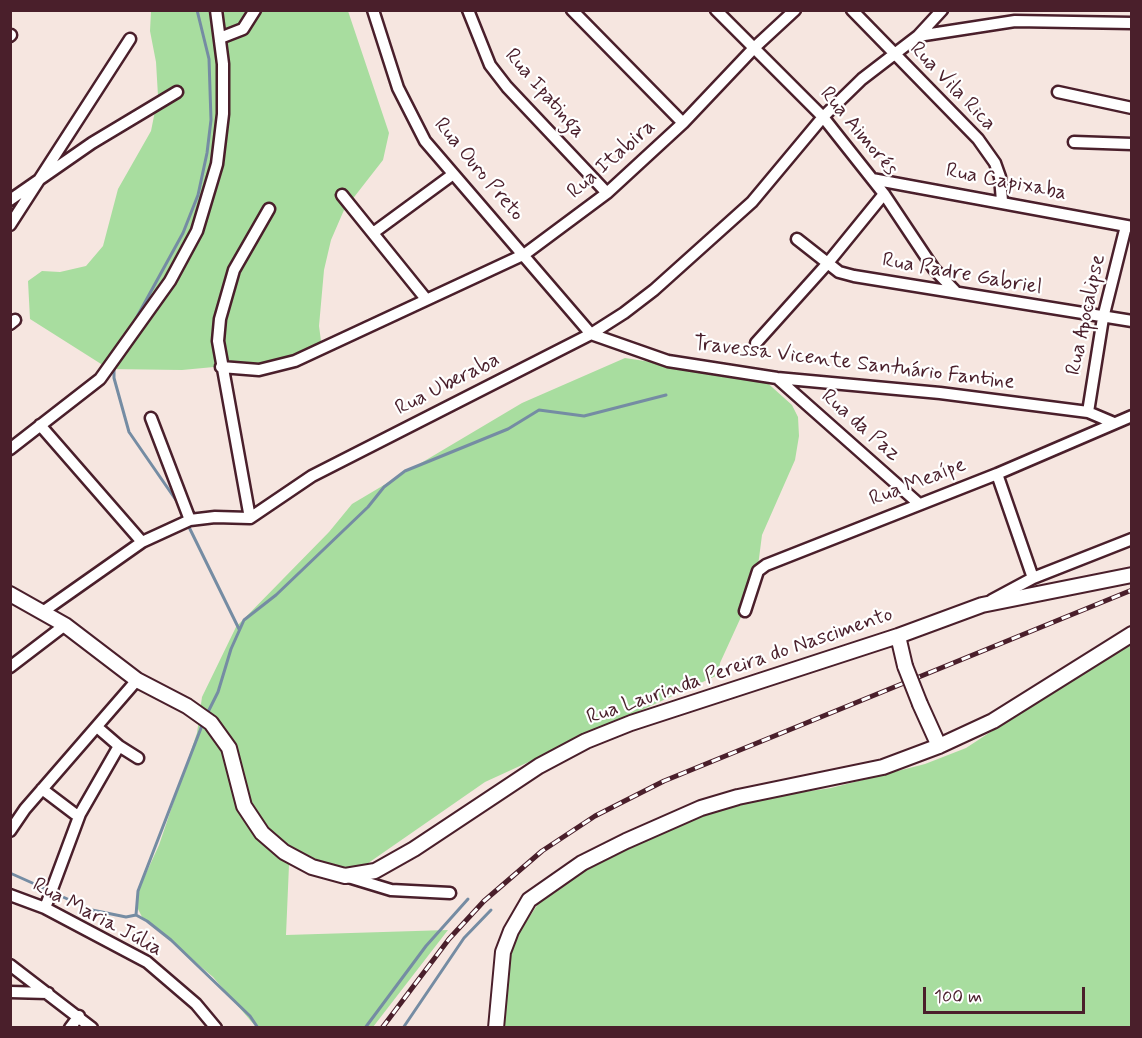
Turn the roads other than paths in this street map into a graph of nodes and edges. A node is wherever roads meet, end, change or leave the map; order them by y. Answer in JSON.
{"nodes":[{"id":1,"x":216,"y":10,"type":"edge"},
{"id":2,"x":255,"y":10,"type":"edge"},
{"id":3,"x":468,"y":10,"type":"edge"},
{"id":4,"x":572,"y":10,"type":"edge"},
{"id":5,"x":716,"y":10,"type":"edge"},
{"id":6,"x":795,"y":10,"type":"edge"},
{"id":7,"x":852,"y":10,"type":"edge"},
{"id":8,"x":942,"y":10,"type":"edge"},
{"id":9,"x":376,"y":12,"type":"edge"},
{"id":10,"x":1131,"y":23,"type":"edge"},
{"id":11,"x":918,"y":36,"type":"junction"},
{"id":12,"x":220,"y":38,"type":"junction"},
{"id":13,"x":130,"y":39,"type":"dead end"},
{"id":14,"x":755,"y":47,"type":"junction"},
{"id":15,"x":893,"y":53,"type":"junction"},
{"id":16,"x":1058,"y":92,"type":"dead end"},
{"id":17,"x":177,"y":93,"type":"dead end"},
{"id":18,"x":1131,"y":108,"type":"edge"},
{"id":19,"x":823,"y":117,"type":"junction"},
{"id":20,"x":683,"y":123,"type":"junction"},
{"id":21,"x":1074,"y":142,"type":"dead end"},
{"id":22,"x":1131,"y":144,"type":"edge"},
{"id":23,"x":452,"y":175,"type":"junction"},
{"id":24,"x":872,"y":179,"type":"junction"},
{"id":25,"x":37,"y":180,"type":"junction"},
{"id":26,"x":607,"y":194,"type":"junction"},
{"id":27,"x":884,"y":194,"type":"junction"},
{"id":28,"x":342,"y":195,"type":"dead end"},
{"id":29,"x":10,"y":200,"type":"edge"},
{"id":30,"x":1002,"y":201,"type":"junction"},
{"id":31,"x":269,"y":209,"type":"dead end"},
{"id":32,"x":10,"y":225,"type":"edge"},
{"id":33,"x":1129,"y":227,"type":"edge"},
{"id":34,"x":373,"y":233,"type":"junction"},
{"id":35,"x":798,"y":239,"type":"dead end"},
{"id":36,"x":525,"y":254,"type":"junction"},
{"id":37,"x":827,"y":264,"type":"junction"},
{"id":38,"x":955,"y":291,"type":"junction"},
{"id":39,"x":426,"y":299,"type":"junction"},
{"id":40,"x":1103,"y":318,"type":"junction"},
{"id":41,"x":1131,"y":321,"type":"edge"},
{"id":42,"x":591,"y":334,"type":"junction"},
{"id":43,"x":756,"y":343,"type":"dead end"},
{"id":44,"x":221,"y":367,"type":"junction"},
{"id":45,"x":777,"y":378,"type":"junction"},
{"id":46,"x":1088,"y":412,"type":"junction"},
{"id":47,"x":1131,"y":416,"type":"edge"},
{"id":48,"x":150,"y":418,"type":"dead end"},
{"id":49,"x":1114,"y":423,"type":"junction"},
{"id":50,"x":40,"y":425,"type":"junction"},
{"id":51,"x":10,"y":449,"type":"edge"},
{"id":52,"x":997,"y":474,"type":"junction"},
{"id":53,"x":918,"y":503,"type":"junction"},
{"id":54,"x":250,"y":518,"type":"junction"},
{"id":55,"x":190,"y":520,"type":"junction"},
{"id":56,"x":1131,"y":539,"type":"edge"},
{"id":57,"x":142,"y":542,"type":"junction"},
{"id":58,"x":1131,"y":575,"type":"edge"},
{"id":59,"x":1034,"y":578,"type":"junction"},
{"id":60,"x":10,"y":594,"type":"edge"},
{"id":61,"x":982,"y":605,"type":"junction"},
{"id":62,"x":44,"y":611,"type":"junction"},
{"id":63,"x":745,"y":611,"type":"dead end"},
{"id":64,"x":61,"y":628,"type":"junction"},
{"id":65,"x":1131,"y":634,"type":"edge"},
{"id":66,"x":898,"y":636,"type":"junction"},
{"id":67,"x":10,"y":667,"type":"edge"},
{"id":68,"x":137,"y":680,"type":"junction"},
{"id":69,"x":97,"y":727,"type":"junction"},
{"id":70,"x":119,"y":746,"type":"junction"},
{"id":71,"x":939,"y":746,"type":"junction"},
{"id":72,"x":138,"y":758,"type":"dead end"},
{"id":73,"x":42,"y":789,"type":"junction"},
{"id":74,"x":80,"y":814,"type":"junction"},
{"id":75,"x":10,"y":831,"type":"edge"},
{"id":76,"x":345,"y":876,"type":"junction"},
{"id":77,"x":450,"y":893,"type":"dead end"},
{"id":78,"x":10,"y":895,"type":"edge"},
{"id":79,"x":45,"y":908,"type":"junction"},
{"id":80,"x":10,"y":964,"type":"edge"},
{"id":81,"x":10,"y":992,"type":"edge"},
{"id":82,"x":48,"y":993,"type":"junction"},
{"id":83,"x":79,"y":1016,"type":"junction"},
{"id":84,"x":70,"y":1028,"type":"edge"},
{"id":85,"x":92,"y":1028,"type":"edge"},
{"id":86,"x":216,"y":1028,"type":"edge"},
{"id":87,"x":496,"y":1028,"type":"edge"}],
"edges":[{"from":1,"to":12,"type":"street"},
{"from":2,"to":12,"type":"street"},
{"from":3,"to":26,"type":"street","name":"Rua Ipatinga"},
{"from":4,"to":20,"type":"street"},
{"from":5,"to":14,"type":"street","name":"Rua Aimorés"},
{"from":6,"to":14,"type":"street","name":"Rua Itabira"},
{"from":7,"to":15,"type":"street","name":"Rua Vila Rica"},
{"from":8,"to":11,"type":"street"},
{"from":9,"to":23,"type":"street","name":"Rua Ouro Preto"},
{"from":10,"to":11,"type":"street"},
{"from":11,"to":15,"type":"street","name":"Rua Uberaba"},
{"from":12,"to":50,"type":"street"},
{"from":13,"to":25,"type":"street"},
{"from":14,"to":19,"type":"street","name":"Rua Aimorés"},
{"from":14,"to":20,"type":"street","name":"Rua Itabira"},
{"from":15,"to":19,"type":"street","name":"Rua Uberaba"},
{"from":15,"to":30,"type":"street","name":"Rua Vila Rica"},
{"from":16,"to":18,"type":"street"},
{"from":17,"to":25,"type":"street"},
{"from":19,"to":24,"type":"street","name":"Rua Aimorés"},
{"from":19,"to":42,"type":"street","name":"Rua Uberaba"},
{"from":20,"to":26,"type":"street","name":"Rua Itabira"},
{"from":21,"to":22,"type":"street"},
{"from":23,"to":34,"type":"street"},
{"from":23,"to":36,"type":"street","name":"Rua Ouro Preto"},
{"from":24,"to":27,"type":"street","name":"Rua Aimorés"},
{"from":24,"to":30,"type":"street","name":"Rua Capixaba"},
{"from":25,"to":29,"type":"street"},
{"from":25,"to":32,"type":"street"},
{"from":26,"to":36,"type":"street","name":"Rua Itabira"},
{"from":27,"to":37,"type":"street"},
{"from":27,"to":38,"type":"street","name":"Rua Aimorés"},
{"from":28,"to":34,"type":"street"},
{"from":30,"to":33,"type":"street","name":"Rua Capixaba"},
{"from":31,"to":44,"type":"street"},
{"from":33,"to":40,"type":"street","name":"Rua Apocalipse"},
{"from":34,"to":39,"type":"street"},
{"from":35,"to":37,"type":"street","name":"Rua Padre Gabriel"},
{"from":36,"to":39,"type":"street","name":"Rua Itabira"},
{"from":36,"to":42,"type":"street","name":"Rua Ouro Preto"},
{"from":37,"to":38,"type":"street","name":"Rua Padre Gabriel"},
{"from":37,"to":43,"type":"street"},
{"from":38,"to":40,"type":"street","name":"Rua Padre Gabriel"},
{"from":39,"to":44,"type":"street","name":"Rua Itabira"},
{"from":40,"to":41,"type":"street","name":"Rua Padre Gabriel"},
{"from":40,"to":46,"type":"street","name":"Rua Apocalipse"},
{"from":42,"to":45,"type":"street","name":"Travessa Vicente Santuário Fantine"},
{"from":42,"to":54,"type":"street","name":"Rua Uberaba"},
{"from":44,"to":54,"type":"street"},
{"from":45,"to":46,"type":"street","name":"Travessa Vicente Santuário Fantine"},
{"from":45,"to":53,"type":"street","name":"Rua da Paz"},
{"from":46,"to":49,"type":"street","name":"Travessa Vicente Santuário Fantine"},
{"from":47,"to":49,"type":"street","name":"Rua Meaípe"},
{"from":48,"to":55,"type":"street"},
{"from":49,"to":52,"type":"street","name":"Rua Meaípe"},
{"from":50,"to":51,"type":"street"},
{"from":50,"to":57,"type":"street"},
{"from":52,"to":53,"type":"street","name":"Rua Meaípe"},
{"from":52,"to":59,"type":"street"},
{"from":53,"to":63,"type":"street","name":"Rua Meaípe"},
{"from":54,"to":55,"type":"street"},
{"from":55,"to":57,"type":"street"},
{"from":56,"to":59,"type":"street"},
{"from":57,"to":62,"type":"street"},
{"from":58,"to":61,"type":"street","name":"Rua Laurinda Pereira do Nascimento"},
{"from":59,"to":61,"type":"street"},
{"from":60,"to":62,"type":"street","name":"Rua Laurinda Pereira do Nascimento"},
{"from":61,"to":66,"type":"street","name":"Rua Laurinda Pereira do Nascimento"},
{"from":62,"to":64,"type":"street","name":"Rua Laurinda Pereira do Nascimento"},
{"from":64,"to":67,"type":"street"},
{"from":64,"to":68,"type":"street","name":"Rua Laurinda Pereira do Nascimento"},
{"from":65,"to":71,"type":"street"},
{"from":66,"to":71,"type":"street","bridge":true},
{"from":66,"to":76,"type":"street","name":"Rua Laurinda Pereira do Nascimento"},
{"from":68,"to":69,"type":"street"},
{"from":68,"to":76,"type":"street","name":"Rua Laurinda Pereira do Nascimento"},
{"from":69,"to":70,"type":"street"},
{"from":69,"to":73,"type":"street"},
{"from":70,"to":72,"type":"street"},
{"from":70,"to":74,"type":"street"},
{"from":71,"to":87,"type":"street"},
{"from":73,"to":74,"type":"street"},
{"from":73,"to":75,"type":"street"},
{"from":74,"to":79,"type":"street"},
{"from":76,"to":77,"type":"street"},
{"from":78,"to":79,"type":"street","name":"Rua Maria Júlia"},
{"from":79,"to":86,"type":"street","name":"Rua Maria Júlia"},
{"from":80,"to":82,"type":"street"},
{"from":81,"to":82,"type":"street"},
{"from":82,"to":83,"type":"street"},
{"from":83,"to":84,"type":"street"},
{"from":83,"to":85,"type":"street"}]}
